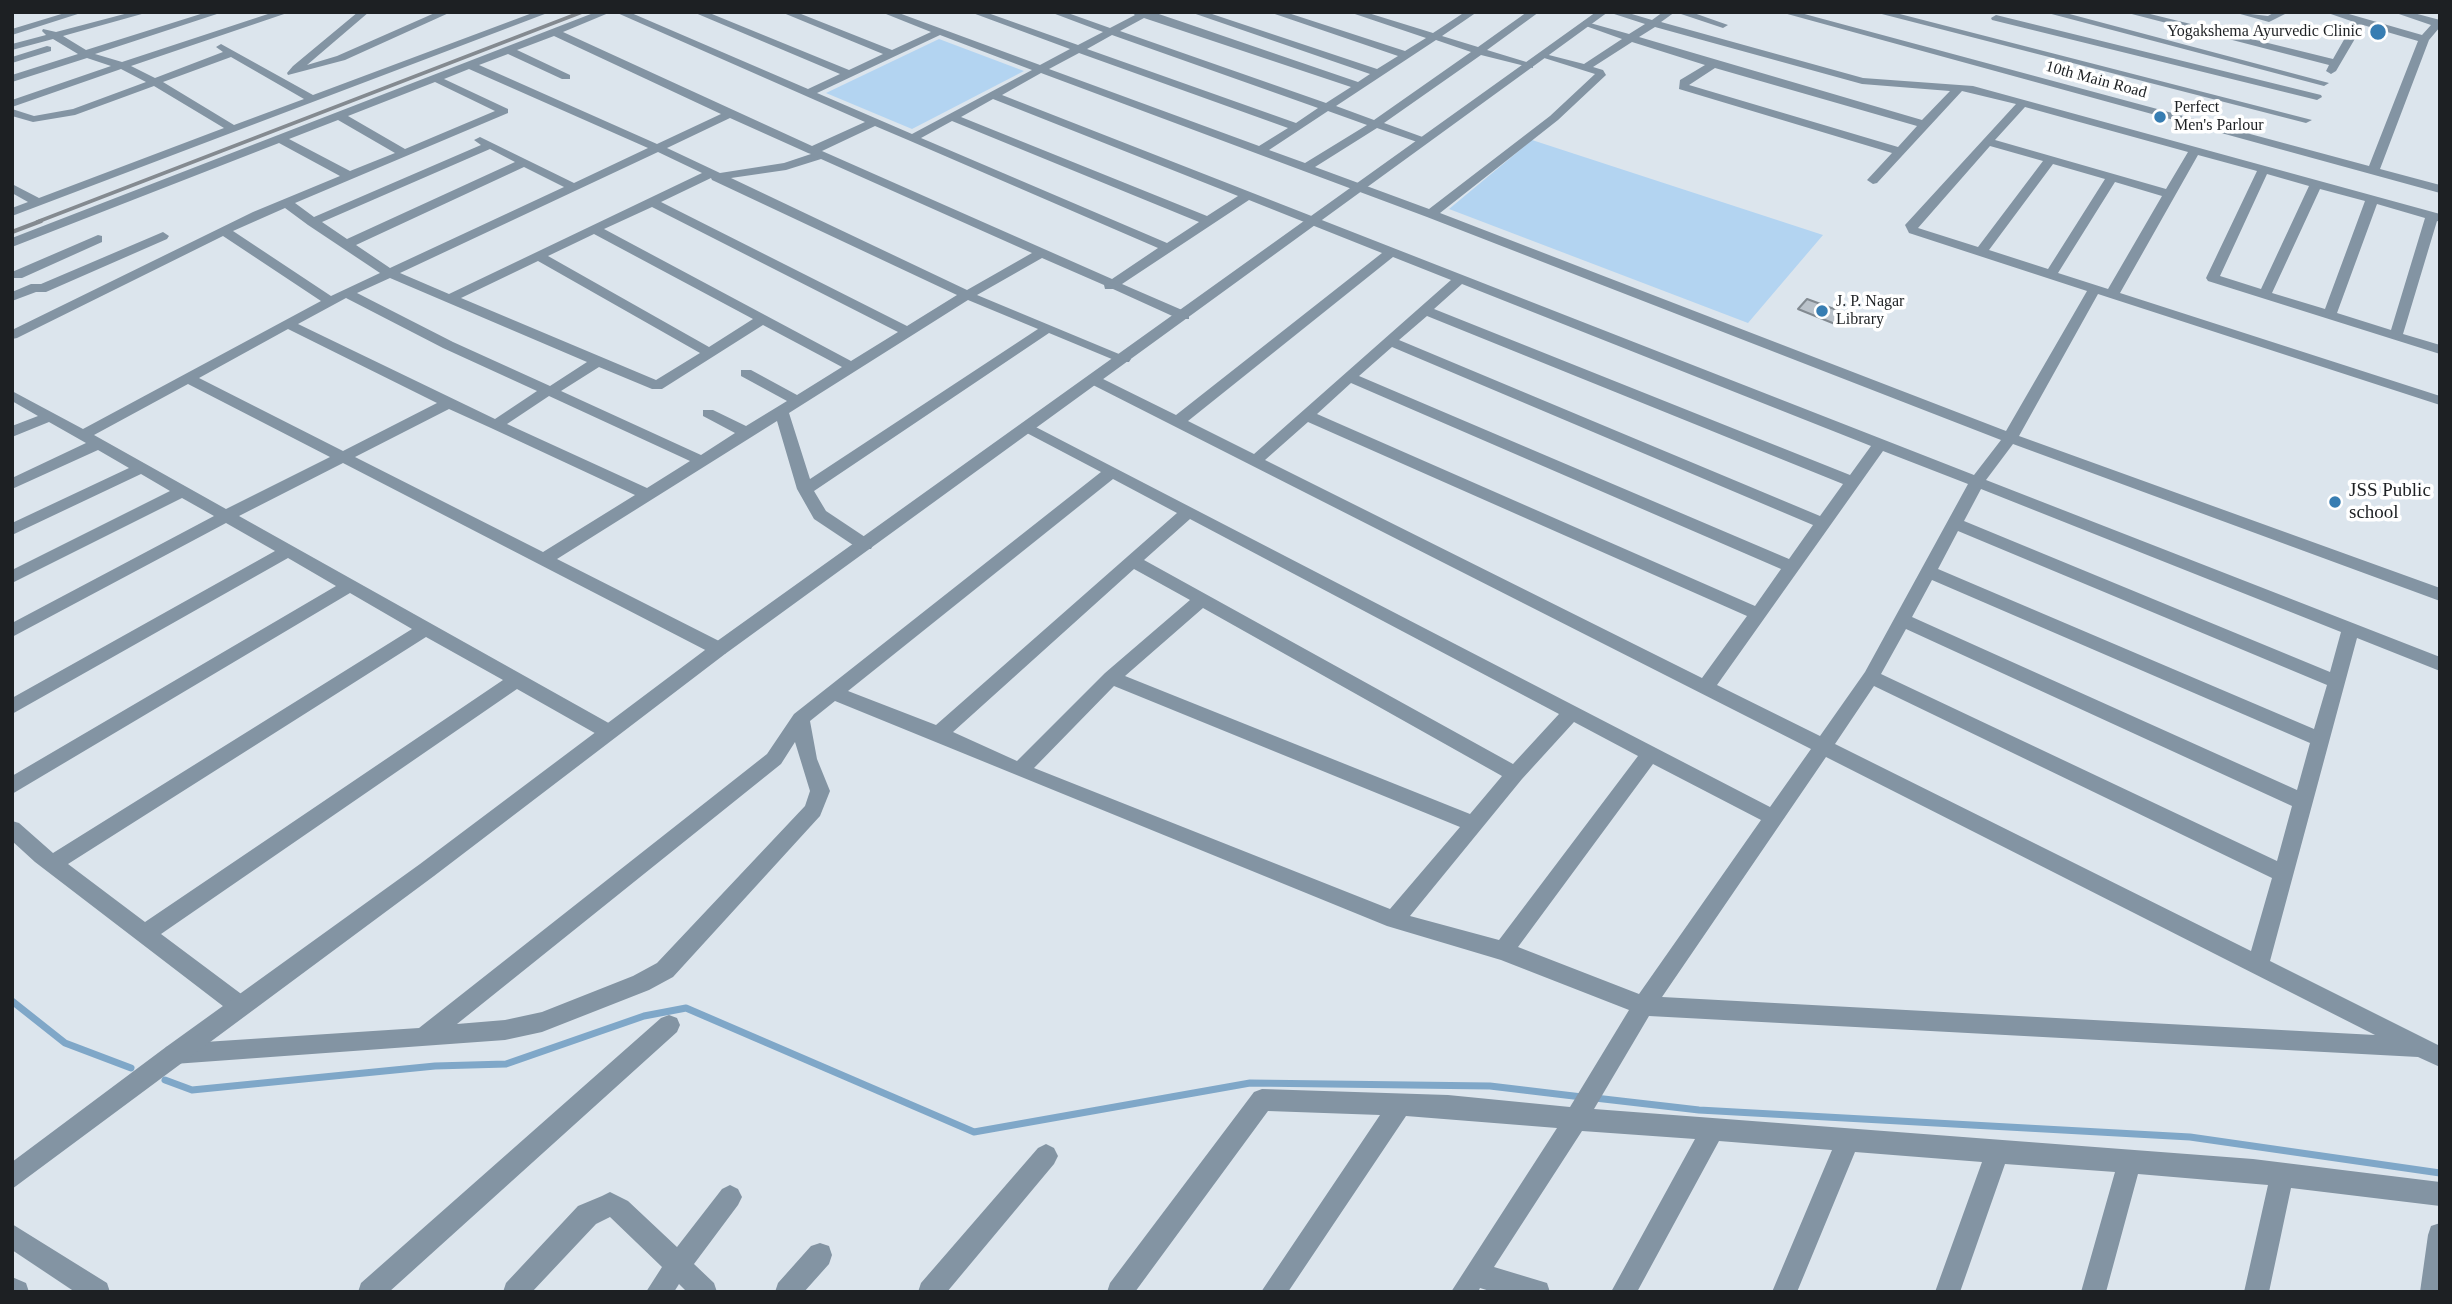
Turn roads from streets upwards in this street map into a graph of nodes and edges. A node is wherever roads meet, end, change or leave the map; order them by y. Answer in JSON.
{"nodes":[{"id":1,"x":79,"y":12,"type":"edge"},
{"id":2,"x":144,"y":12,"type":"edge"},
{"id":3,"x":218,"y":12,"type":"edge"},
{"id":4,"x":285,"y":12,"type":"edge"},
{"id":5,"x":364,"y":12,"type":"edge"},
{"id":6,"x":446,"y":12,"type":"edge"},
{"id":7,"x":545,"y":12,"type":"edge"},
{"id":8,"x":584,"y":12,"type":"edge"},
{"id":9,"x":620,"y":12,"type":"edge"},
{"id":10,"x":698,"y":12,"type":"edge"},
{"id":11,"x":786,"y":12,"type":"edge"},
{"id":12,"x":886,"y":12,"type":"edge"},
{"id":13,"x":975,"y":12,"type":"edge"},
{"id":14,"x":1055,"y":12,"type":"edge"},
{"id":15,"x":1195,"y":12,"type":"edge"},
{"id":16,"x":1274,"y":12,"type":"edge"},
{"id":17,"x":1354,"y":12,"type":"edge"},
{"id":18,"x":1408,"y":12,"type":"edge"},
{"id":19,"x":1472,"y":12,"type":"edge"},
{"id":20,"x":1534,"y":12,"type":"edge"},
{"id":21,"x":1603,"y":12,"type":"edge"},
{"id":22,"x":1613,"y":12,"type":"edge"},
{"id":23,"x":1670,"y":12,"type":"edge"},
{"id":24,"x":1681,"y":12,"type":"edge"},
{"id":25,"x":1785,"y":12,"type":"edge"},
{"id":26,"x":1839,"y":12,"type":"edge"},
{"id":27,"x":1879,"y":12,"type":"edge"},
{"id":28,"x":2049,"y":12,"type":"edge"},
{"id":29,"x":2129,"y":12,"type":"edge"},
{"id":30,"x":2238,"y":12,"type":"edge"},
{"id":31,"x":2284,"y":12,"type":"edge"},
{"id":32,"x":2330,"y":12,"type":"edge"},
{"id":33,"x":2398,"y":12,"type":"edge"},
{"id":34,"x":605,"y":13,"type":"edge"},
{"id":35,"x":1142,"y":13,"type":"edge"},
{"id":36,"x":1996,"y":18,"type":"dead end"},
{"id":37,"x":2360,"y":21,"type":"junction"},
{"id":38,"x":1390,"y":23,"type":"junction"},
{"id":39,"x":1587,"y":23,"type":"junction"},
{"id":40,"x":1653,"y":23,"type":"junction"},
{"id":41,"x":2175,"y":23,"type":"junction"},
{"id":42,"x":1827,"y":24,"type":"junction"},
{"id":43,"x":2439,"y":24,"type":"edge"},
{"id":44,"x":1723,"y":25,"type":"dead end"},
{"id":45,"x":12,"y":32,"type":"edge"},
{"id":46,"x":555,"y":32,"type":"junction"},
{"id":47,"x":1110,"y":32,"type":"junction"},
{"id":48,"x":937,"y":33,"type":"junction"},
{"id":49,"x":52,"y":34,"type":"junction"},
{"id":50,"x":1629,"y":36,"type":"junction"},
{"id":51,"x":203,"y":37,"type":"junction"},
{"id":52,"x":1434,"y":37,"type":"junction"},
{"id":53,"x":2424,"y":39,"type":"junction"},
{"id":54,"x":70,"y":42,"type":"junction"},
{"id":55,"x":2163,"y":42,"type":"junction"},
{"id":56,"x":12,"y":47,"type":"edge"},
{"id":57,"x":508,"y":50,"type":"junction"},
{"id":58,"x":1079,"y":50,"type":"junction"},
{"id":59,"x":1479,"y":51,"type":"junction"},
{"id":60,"x":231,"y":52,"type":"junction"},
{"id":61,"x":85,"y":54,"type":"junction"},
{"id":62,"x":893,"y":54,"type":"junction"},
{"id":63,"x":1406,"y":55,"type":"junction"},
{"id":64,"x":1545,"y":55,"type":"junction"},
{"id":65,"x":2151,"y":57,"type":"junction"},
{"id":66,"x":12,"y":60,"type":"edge"},
{"id":67,"x":2334,"y":62,"type":"junction"},
{"id":68,"x":1713,"y":64,"type":"junction"},
{"id":69,"x":121,"y":65,"type":"junction"},
{"id":70,"x":469,"y":65,"type":"junction"},
{"id":71,"x":1529,"y":66,"type":"junction"},
{"id":72,"x":1586,"y":67,"type":"junction"},
{"id":73,"x":1039,"y":71,"type":"junction"},
{"id":74,"x":292,"y":73,"type":"junction"},
{"id":75,"x":1377,"y":73,"type":"junction"},
{"id":76,"x":849,"y":74,"type":"junction"},
{"id":77,"x":1962,"y":75,"type":"junction"},
{"id":78,"x":566,"y":77,"type":"dead end"},
{"id":79,"x":434,"y":78,"type":"junction"},
{"id":80,"x":12,"y":79,"type":"edge"},
{"id":81,"x":275,"y":79,"type":"junction"},
{"id":82,"x":153,"y":81,"type":"junction"},
{"id":83,"x":2324,"y":83,"type":"junction"},
{"id":84,"x":1357,"y":85,"type":"junction"},
{"id":85,"x":808,"y":93,"type":"junction"},
{"id":86,"x":993,"y":95,"type":"junction"},
{"id":87,"x":2317,"y":97,"type":"junction"},
{"id":88,"x":312,"y":99,"type":"junction"},
{"id":89,"x":12,"y":103,"type":"edge"},
{"id":90,"x":2023,"y":103,"type":"junction"},
{"id":91,"x":1326,"y":106,"type":"junction"},
{"id":92,"x":12,"y":112,"type":"edge"},
{"id":93,"x":730,"y":114,"type":"junction"},
{"id":94,"x":338,"y":116,"type":"junction"},
{"id":95,"x":951,"y":117,"type":"junction"},
{"id":96,"x":874,"y":122,"type":"junction"},
{"id":97,"x":1376,"y":124,"type":"junction"},
{"id":98,"x":1926,"y":125,"type":"junction"},
{"id":99,"x":1297,"y":127,"type":"junction"},
{"id":100,"x":233,"y":129,"type":"junction"},
{"id":101,"x":462,"y":130,"type":"junction"},
{"id":102,"x":2299,"y":134,"type":"junction"},
{"id":103,"x":912,"y":138,"type":"junction"},
{"id":104,"x":280,"y":139,"type":"junction"},
{"id":105,"x":1424,"y":141,"type":"junction"},
{"id":106,"x":1988,"y":142,"type":"junction"},
{"id":107,"x":490,"y":145,"type":"junction"},
{"id":108,"x":658,"y":148,"type":"junction"},
{"id":109,"x":1260,"y":151,"type":"junction"},
{"id":110,"x":1899,"y":151,"type":"junction"},
{"id":111,"x":2194,"y":151,"type":"junction"},
{"id":112,"x":817,"y":153,"type":"junction"},
{"id":113,"x":407,"y":154,"type":"junction"},
{"id":114,"x":2050,"y":160,"type":"junction"},
{"id":115,"x":525,"y":162,"type":"junction"},
{"id":116,"x":1305,"y":168,"type":"junction"},
{"id":117,"x":2263,"y":170,"type":"junction"},
{"id":118,"x":2373,"y":171,"type":"junction"},
{"id":119,"x":350,"y":176,"type":"junction"},
{"id":120,"x":713,"y":176,"type":"junction"},
{"id":121,"x":2112,"y":178,"type":"junction"},
{"id":122,"x":1873,"y":180,"type":"dead end"},
{"id":123,"x":2316,"y":184,"type":"junction"},
{"id":124,"x":571,"y":186,"type":"junction"},
{"id":125,"x":12,"y":188,"type":"edge"},
{"id":126,"x":1360,"y":188,"type":"junction"},
{"id":127,"x":2440,"y":189,"type":"edge"},
{"id":128,"x":2169,"y":194,"type":"junction"},
{"id":129,"x":1248,"y":195,"type":"junction"},
{"id":130,"x":2372,"y":200,"type":"junction"},
{"id":131,"x":38,"y":202,"type":"junction"},
{"id":132,"x":652,"y":202,"type":"junction"},
{"id":133,"x":286,"y":203,"type":"junction"},
{"id":134,"x":12,"y":212,"type":"edge"},
{"id":135,"x":1431,"y":214,"type":"junction"},
{"id":136,"x":2436,"y":217,"type":"edge"},
{"id":137,"x":1208,"y":221,"type":"junction"},
{"id":138,"x":1312,"y":221,"type":"junction"},
{"id":139,"x":312,"y":222,"type":"junction"},
{"id":140,"x":594,"y":229,"type":"junction"},
{"id":141,"x":224,"y":231,"type":"junction"},
{"id":142,"x":163,"y":236,"type":"dead end"},
{"id":143,"x":98,"y":239,"type":"dead end"},
{"id":144,"x":12,"y":243,"type":"edge"},
{"id":145,"x":347,"y":244,"type":"junction"},
{"id":146,"x":1168,"y":248,"type":"junction"},
{"id":147,"x":1391,"y":252,"type":"junction"},
{"id":148,"x":1980,"y":253,"type":"junction"},
{"id":149,"x":1039,"y":254,"type":"junction"},
{"id":150,"x":538,"y":256,"type":"junction"},
{"id":151,"x":389,"y":273,"type":"junction"},
{"id":152,"x":15,"y":274,"type":"edge"},
{"id":153,"x":2050,"y":276,"type":"junction"},
{"id":154,"x":1460,"y":279,"type":"junction"},
{"id":155,"x":1110,"y":285,"type":"junction"},
{"id":156,"x":38,"y":288,"type":"junction"},
{"id":157,"x":2094,"y":290,"type":"junction"},
{"id":158,"x":346,"y":293,"type":"junction"},
{"id":159,"x":2266,"y":294,"type":"junction"},
{"id":160,"x":967,"y":295,"type":"junction"},
{"id":161,"x":2111,"y":296,"type":"junction"},
{"id":162,"x":12,"y":297,"type":"edge"},
{"id":163,"x":451,"y":298,"type":"junction"},
{"id":164,"x":330,"y":301,"type":"junction"},
{"id":165,"x":68,"y":306,"type":"junction"},
{"id":166,"x":1424,"y":310,"type":"junction"},
{"id":167,"x":2329,"y":315,"type":"junction"},
{"id":168,"x":1184,"y":316,"type":"junction"},
{"id":169,"x":763,"y":319,"type":"junction"},
{"id":170,"x":288,"y":324,"type":"junction"},
{"id":171,"x":1048,"y":328,"type":"junction"},
{"id":172,"x":908,"y":332,"type":"junction"},
{"id":173,"x":12,"y":335,"type":"edge"},
{"id":174,"x":2396,"y":336,"type":"junction"},
{"id":175,"x":1389,"y":341,"type":"junction"},
{"id":176,"x":2440,"y":350,"type":"edge"},
{"id":177,"x":710,"y":353,"type":"junction"},
{"id":178,"x":1124,"y":359,"type":"junction"},
{"id":179,"x":598,"y":361,"type":"junction"},
{"id":180,"x":852,"y":367,"type":"junction"},
{"id":181,"x":746,"y":373,"type":"dead end"},
{"id":182,"x":1348,"y":377,"type":"junction"},
{"id":183,"x":188,"y":378,"type":"junction"},
{"id":184,"x":1094,"y":380,"type":"junction"},
{"id":185,"x":549,"y":392,"type":"junction"},
{"id":186,"x":12,"y":395,"type":"edge"},
{"id":187,"x":797,"y":401,"type":"junction"},
{"id":188,"x":2440,"y":401,"type":"edge"},
{"id":189,"x":449,"y":403,"type":"junction"},
{"id":190,"x":781,"y":411,"type":"junction"},
{"id":191,"x":708,"y":413,"type":"dead end"},
{"id":192,"x":1306,"y":415,"type":"junction"},
{"id":193,"x":51,"y":416,"type":"junction"},
{"id":194,"x":1177,"y":422,"type":"junction"},
{"id":195,"x":496,"y":425,"type":"junction"},
{"id":196,"x":1028,"y":428,"type":"junction"},
{"id":197,"x":12,"y":432,"type":"edge"},
{"id":198,"x":747,"y":433,"type":"junction"},
{"id":199,"x":2010,"y":438,"type":"junction"},
{"id":200,"x":90,"y":439,"type":"junction"},
{"id":201,"x":1881,"y":444,"type":"junction"},
{"id":202,"x":345,"y":456,"type":"junction"},
{"id":203,"x":702,"y":461,"type":"junction"},
{"id":204,"x":1255,"y":461,"type":"junction"},
{"id":205,"x":139,"y":469,"type":"junction"},
{"id":206,"x":1111,"y":472,"type":"junction"},
{"id":207,"x":1978,"y":480,"type":"junction"},
{"id":208,"x":1853,"y":482,"type":"junction"},
{"id":209,"x":12,"y":484,"type":"edge"},
{"id":210,"x":805,"y":489,"type":"junction"},
{"id":211,"x":180,"y":492,"type":"junction"},
{"id":212,"x":648,"y":495,"type":"junction"},
{"id":213,"x":1188,"y":512,"type":"junction"},
{"id":214,"x":226,"y":516,"type":"junction"},
{"id":215,"x":1824,"y":523,"type":"junction"},
{"id":216,"x":1956,"y":524,"type":"junction"},
{"id":217,"x":12,"y":530,"type":"edge"},
{"id":218,"x":865,"y":545,"type":"junction"},
{"id":219,"x":286,"y":552,"type":"junction"},
{"id":220,"x":545,"y":559,"type":"junction"},
{"id":221,"x":1133,"y":561,"type":"junction"},
{"id":222,"x":1792,"y":567,"type":"junction"},
{"id":223,"x":1930,"y":572,"type":"junction"},
{"id":224,"x":12,"y":577,"type":"edge"},
{"id":225,"x":349,"y":586,"type":"junction"},
{"id":226,"x":2440,"y":595,"type":"edge"},
{"id":227,"x":1201,"y":600,"type":"junction"},
{"id":228,"x":1758,"y":614,"type":"junction"},
{"id":229,"x":1903,"y":620,"type":"junction"},
{"id":230,"x":425,"y":629,"type":"junction"},
{"id":231,"x":2351,"y":629,"type":"junction"},
{"id":232,"x":12,"y":631,"type":"edge"},
{"id":233,"x":719,"y":649,"type":"junction"},
{"id":234,"x":2440,"y":664,"type":"edge"},
{"id":235,"x":1871,"y":677,"type":"junction"},
{"id":236,"x":1111,"y":678,"type":"junction"},
{"id":237,"x":515,"y":681,"type":"junction"},
{"id":238,"x":2337,"y":681,"type":"junction"},
{"id":239,"x":1706,"y":686,"type":"junction"},
{"id":240,"x":834,"y":693,"type":"junction"},
{"id":241,"x":12,"y":707,"type":"edge"},
{"id":242,"x":1572,"y":712,"type":"junction"},
{"id":243,"x":800,"y":719,"type":"junction"},
{"id":244,"x":607,"y":731,"type":"junction"},
{"id":245,"x":939,"y":734,"type":"junction"},
{"id":246,"x":2321,"y":740,"type":"junction"},
{"id":247,"x":1823,"y":745,"type":"junction"},
{"id":248,"x":1651,"y":753,"type":"junction"},
{"id":249,"x":1020,"y":770,"type":"junction"},
{"id":250,"x":1515,"y":774,"type":"junction"},
{"id":251,"x":12,"y":786,"type":"edge"},
{"id":252,"x":2303,"y":802,"type":"junction"},
{"id":253,"x":1772,"y":817,"type":"junction"},
{"id":254,"x":1474,"y":824,"type":"junction"},
{"id":255,"x":12,"y":829,"type":"edge"},
{"id":256,"x":53,"y":863,"type":"junction"},
{"id":257,"x":2284,"y":874,"type":"junction"},
{"id":258,"x":1394,"y":920,"type":"junction"},
{"id":259,"x":145,"y":933,"type":"junction"},
{"id":260,"x":1503,"y":950,"type":"junction"},
{"id":261,"x":2258,"y":964,"type":"junction"},
{"id":262,"x":240,"y":1006,"type":"junction"},
{"id":263,"x":1643,"y":1006,"type":"junction"},
{"id":264,"x":669,"y":1025,"type":"dead end"},
{"id":265,"x":423,"y":1038,"type":"junction"},
{"id":266,"x":2431,"y":1053,"type":"edge"},
{"id":267,"x":174,"y":1054,"type":"junction"},
{"id":268,"x":1400,"y":1105,"type":"junction"},
{"id":269,"x":1578,"y":1115,"type":"junction"},
{"id":270,"x":1713,"y":1130,"type":"junction"},
{"id":271,"x":1848,"y":1140,"type":"junction"},
{"id":272,"x":1997,"y":1152,"type":"junction"},
{"id":273,"x":1046,"y":1156,"type":"dead end"},
{"id":274,"x":2130,"y":1162,"type":"junction"},
{"id":275,"x":2282,"y":1175,"type":"junction"},
{"id":276,"x":12,"y":1177,"type":"edge"},
{"id":277,"x":2440,"y":1194,"type":"edge"},
{"id":278,"x":730,"y":1197,"type":"dead end"},
{"id":279,"x":2440,"y":1234,"type":"edge"},
{"id":280,"x":12,"y":1236,"type":"edge"},
{"id":281,"x":820,"y":1255,"type":"dead end"},
{"id":282,"x":677,"y":1266,"type":"junction"},
{"id":283,"x":1469,"y":1283,"type":"edge"},
{"id":284,"x":12,"y":1289,"type":"edge"},
{"id":285,"x":17,"y":1292,"type":"edge"},
{"id":286,"x":98,"y":1292,"type":"edge"},
{"id":287,"x":370,"y":1292,"type":"edge"},
{"id":288,"x":515,"y":1292,"type":"edge"},
{"id":289,"x":657,"y":1292,"type":"edge"},
{"id":290,"x":705,"y":1292,"type":"edge"},
{"id":291,"x":787,"y":1292,"type":"edge"},
{"id":292,"x":930,"y":1292,"type":"edge"},
{"id":293,"x":1119,"y":1292,"type":"edge"},
{"id":294,"x":1273,"y":1292,"type":"edge"},
{"id":295,"x":1538,"y":1292,"type":"edge"},
{"id":296,"x":1623,"y":1292,"type":"edge"},
{"id":297,"x":1784,"y":1292,"type":"edge"},
{"id":298,"x":1947,"y":1292,"type":"edge"},
{"id":299,"x":2093,"y":1292,"type":"edge"},
{"id":300,"x":2256,"y":1292,"type":"edge"},
{"id":301,"x":2432,"y":1292,"type":"edge"}],
"edges":[{"from":1,"to":45,"type":"street"},
{"from":2,"to":49,"type":"street"},
{"from":3,"to":61,"type":"street"},
{"from":4,"to":51,"type":"street"},
{"from":5,"to":74,"type":"street"},
{"from":6,"to":74,"type":"street"},
{"from":7,"to":88,"type":"street"},
{"from":8,"to":34,"type":"street"},
{"from":9,"to":85,"type":"street"},
{"from":10,"to":76,"type":"street"},
{"from":11,"to":62,"type":"street"},
{"from":12,"to":48,"type":"street"},
{"from":13,"to":58,"type":"street"},
{"from":14,"to":47,"type":"street"},
{"from":15,"to":75,"type":"street"},
{"from":16,"to":63,"type":"street"},
{"from":17,"to":38,"type":"street"},
{"from":18,"to":38,"type":"street"},
{"from":19,"to":52,"type":"street"},
{"from":20,"to":59,"type":"street"},
{"from":21,"to":39,"type":"street"},
{"from":22,"to":40,"type":"street"},
{"from":23,"to":40,"type":"street"},
{"from":24,"to":44,"type":"street"},
{"from":25,"to":42,"type":"street","name":"10th Main Road"},
{"from":26,"to":42,"type":"street"},
{"from":27,"to":102,"type":"street"},
{"from":28,"to":55,"type":"street"},
{"from":29,"to":41,"type":"street"},
{"from":30,"to":31,"type":"street"},
{"from":32,"to":37,"type":"street"},
{"from":33,"to":43,"type":"street"},
{"from":34,"to":46,"type":"street"},
{"from":35,"to":47,"type":"street"},
{"from":35,"to":84,"type":"street"},
{"from":36,"to":65,"type":"street"},
{"from":37,"to":53,"type":"street"},
{"from":37,"to":67,"type":"street"},
{"from":38,"to":52,"type":"street"},
{"from":39,"to":50,"type":"street"},
{"from":39,"to":64,"type":"street"},
{"from":40,"to":50,"type":"street"},
{"from":40,"to":77,"type":"street"},
{"from":41,"to":55,"type":"street"},
{"from":41,"to":67,"type":"street"},
{"from":42,"to":77,"type":"street","name":"10th Main Road"},
{"from":43,"to":53,"type":"street"},
{"from":46,"to":57,"type":"street"},
{"from":46,"to":93,"type":"street"},
{"from":47,"to":58,"type":"street"},
{"from":47,"to":91,"type":"street"},
{"from":48,"to":62,"type":"street"},
{"from":48,"to":73,"type":"street"},
{"from":49,"to":54,"type":"street"},
{"from":49,"to":56,"type":"street"},
{"from":50,"to":68,"type":"street"},
{"from":50,"to":72,"type":"street"},
{"from":51,"to":60,"type":"street"},
{"from":51,"to":69,"type":"street"},
{"from":52,"to":59,"type":"street"},
{"from":52,"to":63,"type":"street"},
{"from":53,"to":118,"type":"street"},
{"from":54,"to":61,"type":"street"},
{"from":54,"to":66,"type":"street"},
{"from":55,"to":65,"type":"street"},
{"from":55,"to":83,"type":"street"},
{"from":57,"to":70,"type":"street"},
{"from":57,"to":78,"type":"street"},
{"from":58,"to":73,"type":"street"},
{"from":58,"to":99,"type":"street"},
{"from":59,"to":71,"type":"street"},
{"from":59,"to":97,"type":"street"},
{"from":60,"to":81,"type":"street"},
{"from":60,"to":82,"type":"street"},
{"from":61,"to":69,"type":"street"},
{"from":61,"to":80,"type":"street"},
{"from":62,"to":76,"type":"street"},
{"from":63,"to":75,"type":"street"},
{"from":64,"to":71,"type":"street"},
{"from":64,"to":72,"type":"street"},
{"from":65,"to":87,"type":"street"},
{"from":67,"to":83,"type":"street"},
{"from":68,"to":98,"type":"street"},
{"from":68,"to":110,"type":"street"},
{"from":69,"to":82,"type":"street"},
{"from":69,"to":89,"type":"street"},
{"from":70,"to":79,"type":"street"},
{"from":70,"to":108,"type":"street"},
{"from":71,"to":105,"type":"street"},
{"from":72,"to":135,"type":"street"},
{"from":73,"to":86,"type":"street"},
{"from":73,"to":109,"type":"street"},
{"from":74,"to":81,"type":"street"},
{"from":75,"to":84,"type":"street"},
{"from":76,"to":85,"type":"street"},
{"from":77,"to":90,"type":"street"},
{"from":77,"to":98,"type":"street"},
{"from":77,"to":102,"type":"street","name":"10th Main Road"},
{"from":79,"to":94,"type":"street"},
{"from":79,"to":101,"type":"street"},
{"from":81,"to":88,"type":"street"},
{"from":82,"to":92,"type":"street"},
{"from":82,"to":100,"type":"street"},
{"from":83,"to":87,"type":"street"},
{"from":84,"to":91,"type":"street"},
{"from":85,"to":96,"type":"street"},
{"from":86,"to":95,"type":"street"},
{"from":86,"to":129,"type":"street"},
{"from":87,"to":102,"type":"street"},
{"from":88,"to":100,"type":"street"},
{"from":90,"to":106,"type":"street"},
{"from":90,"to":111,"type":"street"},
{"from":91,"to":97,"type":"street"},
{"from":91,"to":99,"type":"street"},
{"from":93,"to":108,"type":"street"},
{"from":93,"to":112,"type":"street"},
{"from":94,"to":104,"type":"street"},
{"from":94,"to":113,"type":"street"},
{"from":95,"to":103,"type":"street"},
{"from":95,"to":137,"type":"street"},
{"from":96,"to":103,"type":"street"},
{"from":96,"to":112,"type":"street"},
{"from":97,"to":105,"type":"street"},
{"from":97,"to":116,"type":"street"},
{"from":98,"to":110,"type":"street"},
{"from":99,"to":109,"type":"street"},
{"from":100,"to":131,"type":"street"},
{"from":101,"to":107,"type":"street"},
{"from":101,"to":113,"type":"street"},
{"from":102,"to":118,"type":"street","name":"10th Main Road"},
{"from":103,"to":146,"type":"street"},
{"from":104,"to":119,"type":"street"},
{"from":104,"to":144,"type":"street"},
{"from":105,"to":126,"type":"street"},
{"from":106,"to":114,"type":"street"},
{"from":106,"to":148,"type":"street"},
{"from":107,"to":115,"type":"street"},
{"from":107,"to":139,"type":"street"},
{"from":108,"to":120,"type":"street"},
{"from":108,"to":124,"type":"street"},
{"from":109,"to":116,"type":"street"},
{"from":110,"to":122,"type":"street"},
{"from":111,"to":117,"type":"street"},
{"from":111,"to":128,"type":"street"},
{"from":112,"to":120,"type":"street"},
{"from":112,"to":149,"type":"street"},
{"from":113,"to":119,"type":"street"},
{"from":114,"to":121,"type":"street"},
{"from":114,"to":148,"type":"street"},
{"from":115,"to":124,"type":"street"},
{"from":115,"to":145,"type":"street"},
{"from":116,"to":126,"type":"street"},
{"from":117,"to":123,"type":"street"},
{"from":117,"to":159,"type":"street"},
{"from":118,"to":127,"type":"street","name":"10th Main Road"},
{"from":119,"to":133,"type":"street"},
{"from":120,"to":132,"type":"street"},
{"from":120,"to":160,"type":"street"},
{"from":121,"to":128,"type":"street"},
{"from":121,"to":153,"type":"street"},
{"from":123,"to":130,"type":"street"},
{"from":123,"to":159,"type":"street"},
{"from":124,"to":151,"type":"street"},
{"from":125,"to":131,"type":"street"},
{"from":126,"to":135,"type":"street"},
{"from":126,"to":138,"type":"street"},
{"from":128,"to":161,"type":"street"},
{"from":129,"to":137,"type":"street"},
{"from":129,"to":138,"type":"street"},
{"from":130,"to":136,"type":"street"},
{"from":130,"to":167,"type":"street"},
{"from":131,"to":134,"type":"street"},
{"from":132,"to":140,"type":"street"},
{"from":132,"to":172,"type":"street"},
{"from":133,"to":139,"type":"street"},
{"from":133,"to":141,"type":"street"},
{"from":135,"to":199,"type":"street"},
{"from":136,"to":174,"type":"street"},
{"from":137,"to":146,"type":"street"},
{"from":138,"to":147,"type":"street"},
{"from":138,"to":168,"type":"street"},
{"from":139,"to":145,"type":"street"},
{"from":140,"to":150,"type":"street"},
{"from":140,"to":169,"type":"street"},
{"from":141,"to":164,"type":"street"},
{"from":141,"to":165,"type":"street"},
{"from":142,"to":156,"type":"street"},
{"from":143,"to":152,"type":"street"},
{"from":145,"to":151,"type":"street"},
{"from":146,"to":155,"type":"street"},
{"from":147,"to":154,"type":"street"},
{"from":147,"to":194,"type":"street"},
{"from":148,"to":153,"type":"street"},
{"from":149,"to":155,"type":"street"},
{"from":149,"to":160,"type":"street"},
{"from":150,"to":163,"type":"street"},
{"from":150,"to":177,"type":"street"},
{"from":151,"to":158,"type":"street"},
{"from":151,"to":163,"type":"street"},
{"from":152,"to":156,"type":"street"},
{"from":153,"to":157,"type":"street"},
{"from":154,"to":166,"type":"street"},
{"from":154,"to":201,"type":"street"},
{"from":155,"to":168,"type":"street"},
{"from":156,"to":162,"type":"street"},
{"from":156,"to":165,"type":"street"},
{"from":157,"to":161,"type":"street"},
{"from":157,"to":199,"type":"street"},
{"from":158,"to":164,"type":"street"},
{"from":158,"to":185,"type":"street"},
{"from":159,"to":167,"type":"street"},
{"from":160,"to":171,"type":"street"},
{"from":160,"to":172,"type":"street"},
{"from":161,"to":188,"type":"street"},
{"from":163,"to":179,"type":"street"},
{"from":164,"to":170,"type":"street"},
{"from":165,"to":173,"type":"street"},
{"from":166,"to":175,"type":"street"},
{"from":166,"to":208,"type":"street"},
{"from":167,"to":174,"type":"street"},
{"from":168,"to":178,"type":"street"},
{"from":169,"to":177,"type":"street"},
{"from":169,"to":180,"type":"street"},
{"from":170,"to":183,"type":"street"},
{"from":170,"to":189,"type":"street"},
{"from":171,"to":178,"type":"street"},
{"from":171,"to":210,"type":"street"},
{"from":172,"to":180,"type":"street"},
{"from":174,"to":176,"type":"street"},
{"from":175,"to":182,"type":"street"},
{"from":175,"to":215,"type":"street"},
{"from":177,"to":179,"type":"street"},
{"from":178,"to":184,"type":"street"},
{"from":179,"to":185,"type":"street"},
{"from":180,"to":187,"type":"street"},
{"from":181,"to":187,"type":"street"},
{"from":182,"to":192,"type":"street"},
{"from":182,"to":222,"type":"street"},
{"from":183,"to":200,"type":"street"},
{"from":183,"to":202,"type":"street"},
{"from":184,"to":194,"type":"street"},
{"from":184,"to":196,"type":"street"},
{"from":185,"to":195,"type":"street"},
{"from":185,"to":203,"type":"street"},
{"from":186,"to":193,"type":"street"},
{"from":187,"to":190,"type":"street"},
{"from":189,"to":195,"type":"street"},
{"from":189,"to":202,"type":"street"},
{"from":190,"to":198,"type":"street"},
{"from":190,"to":210,"type":"street"},
{"from":191,"to":198,"type":"street"},
{"from":192,"to":204,"type":"street"},
{"from":192,"to":228,"type":"street"},
{"from":193,"to":197,"type":"street"},
{"from":193,"to":200,"type":"street"},
{"from":194,"to":204,"type":"street"},
{"from":195,"to":212,"type":"street"},
{"from":196,"to":206,"type":"street"},
{"from":196,"to":218,"type":"street"},
{"from":198,"to":203,"type":"street"},
{"from":199,"to":207,"type":"street"},
{"from":199,"to":226,"type":"street"},
{"from":200,"to":205,"type":"street"},
{"from":200,"to":209,"type":"street"},
{"from":201,"to":207,"type":"street"},
{"from":201,"to":208,"type":"street"},
{"from":202,"to":214,"type":"street"},
{"from":202,"to":220,"type":"street"},
{"from":203,"to":212,"type":"street"},
{"from":204,"to":239,"type":"street"},
{"from":205,"to":211,"type":"street"},
{"from":205,"to":217,"type":"street"},
{"from":206,"to":213,"type":"street"},
{"from":206,"to":240,"type":"street"},
{"from":207,"to":216,"type":"street"},
{"from":207,"to":231,"type":"street"},
{"from":208,"to":215,"type":"street"},
{"from":210,"to":218,"type":"street"},
{"from":211,"to":214,"type":"street"},
{"from":211,"to":224,"type":"street"},
{"from":212,"to":220,"type":"street"},
{"from":213,"to":221,"type":"street"},
{"from":213,"to":242,"type":"street"},
{"from":214,"to":219,"type":"street"},
{"from":214,"to":232,"type":"street"},
{"from":215,"to":222,"type":"street"},
{"from":216,"to":223,"type":"street"},
{"from":216,"to":238,"type":"street"},
{"from":218,"to":233,"type":"street"},
{"from":219,"to":225,"type":"street"},
{"from":219,"to":241,"type":"street"},
{"from":220,"to":233,"type":"street"},
{"from":221,"to":227,"type":"street"},
{"from":221,"to":245,"type":"street"},
{"from":222,"to":228,"type":"street"},
{"from":223,"to":229,"type":"street"},
{"from":223,"to":246,"type":"street"},
{"from":225,"to":230,"type":"street"},
{"from":225,"to":251,"type":"street"},
{"from":227,"to":236,"type":"street"},
{"from":227,"to":250,"type":"street"},
{"from":228,"to":239,"type":"street"},
{"from":229,"to":235,"type":"street"},
{"from":229,"to":252,"type":"street"},
{"from":230,"to":237,"type":"street"},
{"from":230,"to":256,"type":"street"},
{"from":231,"to":234,"type":"street"},
{"from":231,"to":238,"type":"street"},
{"from":233,"to":244,"type":"street"},
{"from":235,"to":247,"type":"street"},
{"from":235,"to":257,"type":"street"},
{"from":236,"to":249,"type":"street"},
{"from":236,"to":254,"type":"street"},
{"from":237,"to":244,"type":"street"},
{"from":237,"to":259,"type":"street"},
{"from":238,"to":246,"type":"street"},
{"from":239,"to":247,"type":"street"},
{"from":240,"to":243,"type":"street"},
{"from":240,"to":245,"type":"street"},
{"from":242,"to":248,"type":"street"},
{"from":242,"to":250,"type":"street"},
{"from":243,"to":265,"type":"street"},
{"from":243,"to":265,"type":"street"},
{"from":244,"to":262,"type":"street"},
{"from":245,"to":249,"type":"street"},
{"from":246,"to":252,"type":"street"},
{"from":247,"to":253,"type":"street"},
{"from":247,"to":261,"type":"street"},
{"from":248,"to":253,"type":"street"},
{"from":248,"to":260,"type":"street"},
{"from":249,"to":258,"type":"street"},
{"from":250,"to":254,"type":"street"},
{"from":252,"to":257,"type":"street"},
{"from":253,"to":263,"type":"street"},
{"from":254,"to":258,"type":"street"},
{"from":255,"to":256,"type":"street"},
{"from":256,"to":259,"type":"street"},
{"from":257,"to":261,"type":"street"},
{"from":258,"to":260,"type":"street"},
{"from":259,"to":262,"type":"street"},
{"from":260,"to":263,"type":"street"},
{"from":261,"to":266,"type":"street"},
{"from":262,"to":267,"type":"street"},
{"from":263,"to":266,"type":"street"},
{"from":263,"to":269,"type":"street"},
{"from":264,"to":287,"type":"street"},
{"from":265,"to":267,"type":"street"},
{"from":267,"to":276,"type":"street"},
{"from":268,"to":269,"type":"street"},
{"from":268,"to":293,"type":"street"},
{"from":268,"to":294,"type":"street"},
{"from":269,"to":270,"type":"street"},
{"from":269,"to":283,"type":"street"},
{"from":270,"to":271,"type":"street"},
{"from":270,"to":296,"type":"street"},
{"from":271,"to":272,"type":"street"},
{"from":271,"to":297,"type":"street"},
{"from":272,"to":274,"type":"street"},
{"from":272,"to":298,"type":"street"},
{"from":273,"to":292,"type":"street"},
{"from":274,"to":275,"type":"street"},
{"from":274,"to":299,"type":"street"},
{"from":275,"to":277,"type":"street"},
{"from":275,"to":300,"type":"street"},
{"from":278,"to":282,"type":"street"},
{"from":279,"to":301,"type":"street"},
{"from":280,"to":286,"type":"street"},
{"from":281,"to":291,"type":"street"},
{"from":282,"to":288,"type":"street"},
{"from":282,"to":289,"type":"street"},
{"from":282,"to":290,"type":"street"},
{"from":283,"to":295,"type":"street"},
{"from":284,"to":285,"type":"street"}]}
